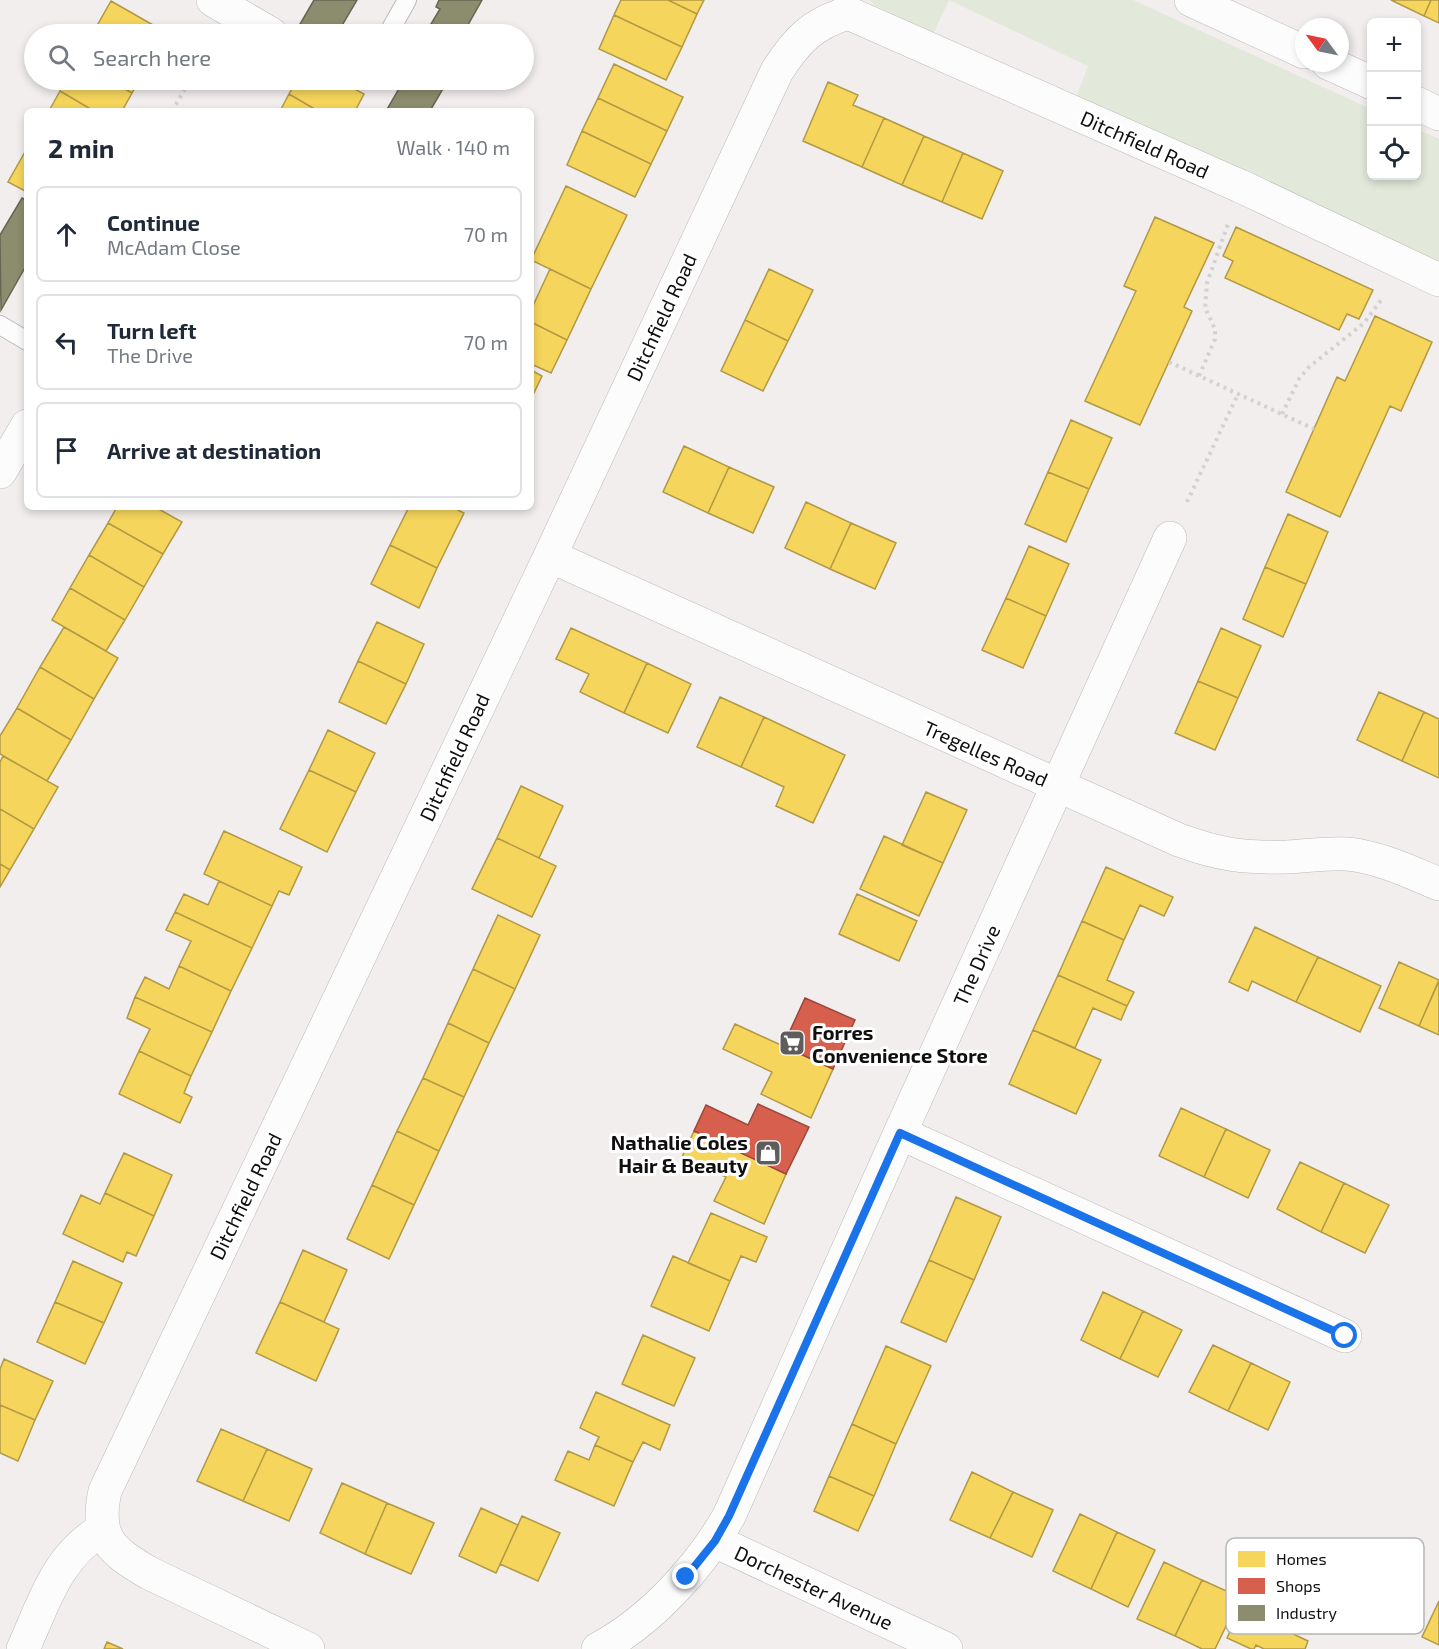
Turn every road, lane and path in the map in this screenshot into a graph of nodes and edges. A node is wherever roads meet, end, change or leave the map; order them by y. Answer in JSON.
{"nodes":[{"id":1,"x":407,"y":0,"type":"edge"},
{"id":2,"x":1191,"y":0,"type":"edge"},
{"id":3,"x":220,"y":2,"type":"edge"},
{"id":4,"x":844,"y":7,"type":"edge"},
{"id":5,"x":255,"y":24,"type":"edge"},
{"id":6,"x":394,"y":24,"type":"edge"},
{"id":7,"x":1295,"y":48,"type":"edge"},
{"id":8,"x":1347,"y":72,"type":"edge"},
{"id":9,"x":1367,"y":81,"type":"edge"},
{"id":10,"x":184,"y":90,"type":"edge"},
{"id":11,"x":1421,"y":106,"type":"edge"},
{"id":12,"x":174,"y":108,"type":"edge"},
{"id":13,"x":1439,"y":114,"type":"edge"},
{"id":14,"x":1240,"y":186,"type":"junction"},
{"id":15,"x":1407,"y":266,"type":"junction"},
{"id":16,"x":1439,"y":280,"type":"edge"},
{"id":17,"x":0,"y":325,"type":"edge"},
{"id":18,"x":24,"y":339,"type":"edge"},
{"id":19,"x":1169,"y":362,"type":"dead end"},
{"id":20,"x":1199,"y":376,"type":"junction"},
{"id":21,"x":1238,"y":394,"type":"junction"},
{"id":22,"x":1282,"y":414,"type":"junction"},
{"id":23,"x":1314,"y":429,"type":"dead end"},
{"id":24,"x":24,"y":431,"type":"edge"},
{"id":25,"x":0,"y":472,"type":"edge"},
{"id":26,"x":1170,"y":538,"type":"joint"},
{"id":27,"x":550,"y":556,"type":"junction"},
{"id":28,"x":1057,"y":785,"type":"junction"},
{"id":29,"x":1439,"y":884,"type":"edge"},
{"id":30,"x":900,"y":1133,"type":"junction"},
{"id":31,"x":1345,"y":1336,"type":"dead end"},
{"id":32,"x":102,"y":1530,"type":"junction"},
{"id":33,"x":715,"y":1541,"type":"junction"},
{"id":34,"x":23,"y":1649,"type":"edge"},
{"id":35,"x":308,"y":1649,"type":"edge"},
{"id":36,"x":598,"y":1649,"type":"edge"},
{"id":37,"x":946,"y":1649,"type":"edge"}],
"edges":[{"from":1,"to":6,"type":"lane"},
{"from":2,"to":7,"type":"street"},
{"from":3,"to":5,"type":"street"},
{"from":4,"to":14,"type":"street","name":"Ditchfield Road"},
{"from":4,"to":27,"type":"street","name":"Ditchfield Road"},
{"from":8,"to":9,"type":"street"},
{"from":10,"to":12,"type":"path"},
{"from":11,"to":13,"type":"street"},
{"from":14,"to":15,"type":"street","name":"Ditchfield Road"},
{"from":14,"to":20,"type":"path"},
{"from":15,"to":16,"type":"street","name":"Ditchfield Road"},
{"from":15,"to":22,"type":"path"},
{"from":17,"to":18,"type":"lane"},
{"from":19,"to":20,"type":"path"},
{"from":20,"to":21,"type":"path"},
{"from":21,"to":22,"type":"path"},
{"from":21,"to":26,"type":"path"},
{"from":22,"to":23,"type":"path"},
{"from":24,"to":25,"type":"street"},
{"from":26,"to":28,"type":"street","name":"The Drive"},
{"from":27,"to":28,"type":"street","name":"Tregelles Road"},
{"from":27,"to":32,"type":"street","name":"Ditchfield Road"},
{"from":28,"to":29,"type":"street","name":"Tregelles Road"},
{"from":28,"to":30,"type":"street","name":"The Drive"},
{"from":30,"to":31,"type":"street"},
{"from":30,"to":33,"type":"street","name":"The Drive"},
{"from":32,"to":34,"type":"street"},
{"from":32,"to":35,"type":"street"},
{"from":33,"to":36,"type":"street","name":"The Drive"},
{"from":33,"to":37,"type":"street","name":"Dorchester Avenue"}]}
